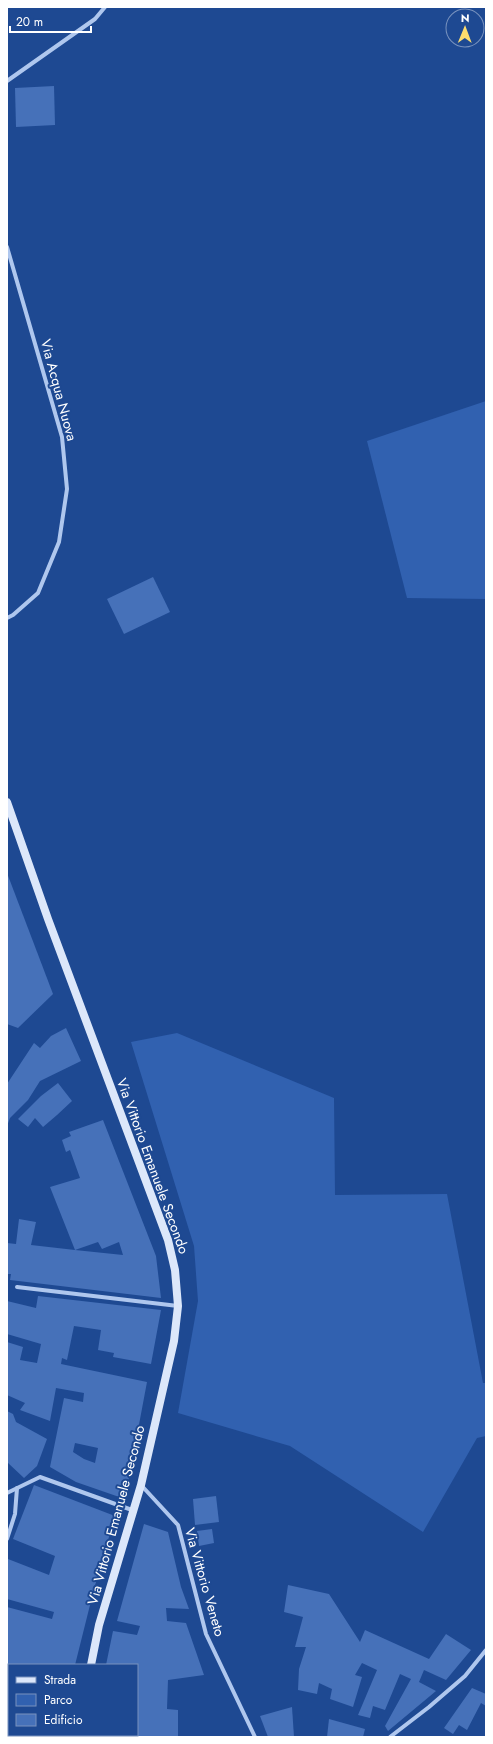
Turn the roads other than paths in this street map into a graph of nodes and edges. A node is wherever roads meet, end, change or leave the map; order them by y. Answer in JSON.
{"nodes":[{"id":1,"x":105,"y":7,"type":"edge"},
{"id":2,"x":7,"y":81,"type":"edge"},
{"id":3,"x":7,"y":247,"type":"edge"},
{"id":4,"x":7,"y":618,"type":"edge"},
{"id":5,"x":7,"y":802,"type":"edge"},
{"id":6,"x":10,"y":818,"type":"edge"},
{"id":7,"x":17,"y":1287,"type":"dead end"},
{"id":8,"x":178,"y":1306,"type":"junction"},
{"id":9,"x":141,"y":1485,"type":"junction"},
{"id":10,"x":17,"y":1488,"type":"junction"},
{"id":11,"x":7,"y":1493,"type":"edge"},
{"id":12,"x":132,"y":1510,"type":"junction"},
{"id":13,"x":7,"y":1539,"type":"edge"},
{"id":14,"x":486,"y":1650,"type":"edge"},
{"id":15,"x":91,"y":1664,"type":"edge"},
{"id":16,"x":255,"y":1737,"type":"edge"},
{"id":17,"x":390,"y":1737,"type":"edge"}],
"edges":[{"from":1,"to":2,"type":"street"},
{"from":3,"to":4,"type":"street","name":"Via Acqua Nuova"},
{"from":5,"to":6,"type":"street","name":"Via Vittorio Emanuele Secondo"},
{"from":6,"to":8,"type":"street","name":"Via Vittorio Emanuele Secondo"},
{"from":7,"to":8,"type":"street"},
{"from":8,"to":9,"type":"street","name":"Via Vittorio Emanuele Secondo"},
{"from":9,"to":12,"type":"street","name":"Via Vittorio Emanuele Secondo"},
{"from":9,"to":16,"type":"street","name":"Via Vittorio Veneto"},
{"from":10,"to":11,"type":"street"},
{"from":10,"to":12,"type":"street"},
{"from":10,"to":13,"type":"street"},
{"from":12,"to":15,"type":"street","name":"Via Vittorio Emanuele Secondo"},
{"from":14,"to":17,"type":"street"}]}
